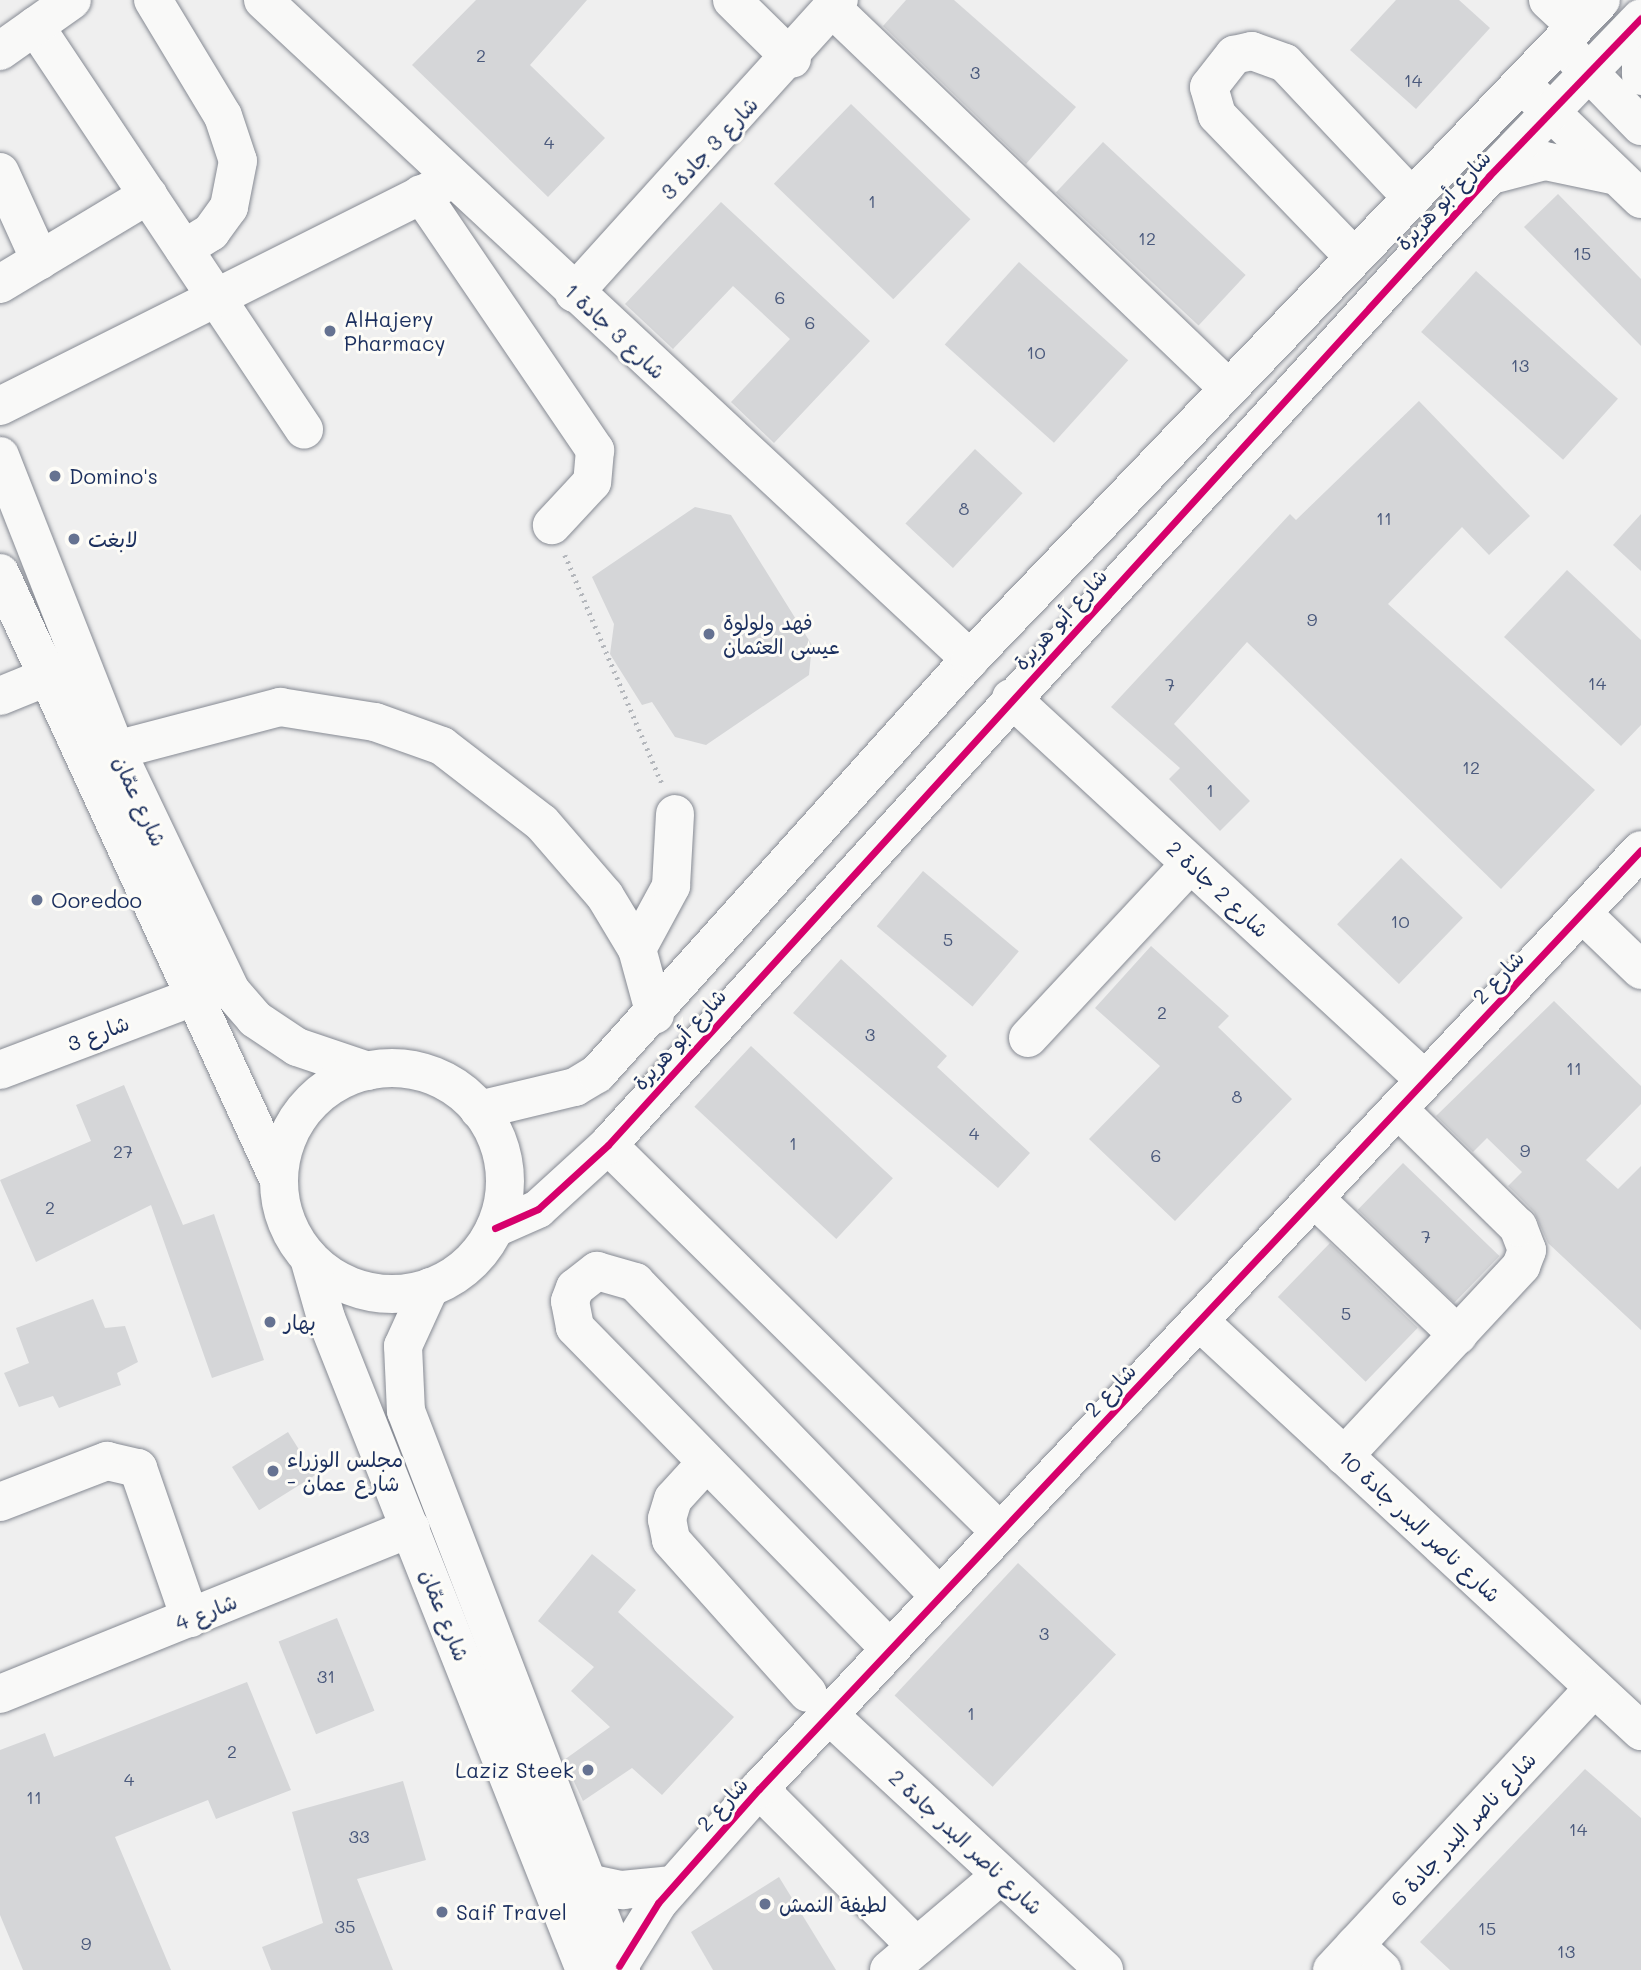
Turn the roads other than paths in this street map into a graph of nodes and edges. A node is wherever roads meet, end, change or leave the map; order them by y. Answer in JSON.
{"nodes":[{"id":1,"x":72,"y":0,"type":"edge"},
{"id":2,"x":153,"y":0,"type":"edge"},
{"id":3,"x":263,"y":0,"type":"edge"},
{"id":4,"x":732,"y":0,"type":"edge"},
{"id":5,"x":1548,"y":0,"type":"edge"},
{"id":6,"x":836,"y":4,"type":"edge"},
{"id":7,"x":1641,"y":18,"type":"edge"},
{"id":8,"x":1579,"y":22,"type":"edge"},
{"id":9,"x":35,"y":26,"type":"junction"},
{"id":10,"x":1641,"y":47,"type":"edge"},
{"id":11,"x":0,"y":51,"type":"edge"},
{"id":12,"x":792,"y":59,"type":"junction"},
{"id":13,"x":1588,"y":75,"type":"junction"},
{"id":14,"x":1641,"y":76,"type":"edge"},
{"id":15,"x":1521,"y":84,"type":"junction"},
{"id":16,"x":1550,"y":112,"type":"junction"},
{"id":17,"x":1641,"y":127,"type":"edge"},
{"id":18,"x":0,"y":172,"type":"edge"},
{"id":19,"x":1489,"y":176,"type":"junction"},
{"id":20,"x":436,"y":187,"type":"junction"},
{"id":21,"x":1631,"y":190,"type":"edge"},
{"id":22,"x":148,"y":195,"type":"junction"},
{"id":23,"x":1412,"y":198,"type":"junction"},
{"id":24,"x":184,"y":249,"type":"junction"},
{"id":25,"x":1354,"y":257,"type":"junction"},
{"id":26,"x":40,"y":260,"type":"junction"},
{"id":27,"x":0,"y":284,"type":"edge"},
{"id":28,"x":574,"y":293,"type":"junction"},
{"id":29,"x":215,"y":296,"type":"junction"},
{"id":30,"x":1228,"y":388,"type":"junction"},
{"id":31,"x":0,"y":406,"type":"edge"},
{"id":32,"x":304,"y":430,"type":"dead end"},
{"id":33,"x":0,"y":456,"type":"edge"},
{"id":34,"x":552,"y":526,"type":"road end"},
{"id":35,"x":0,"y":573,"type":"edge"},
{"id":36,"x":970,"y":659,"type":"junction"},
{"id":37,"x":49,"y":676,"type":"junction"},
{"id":38,"x":0,"y":696,"type":"edge"},
{"id":39,"x":1011,"y":698,"type":"junction"},
{"id":40,"x":116,"y":750,"type":"junction"},
{"id":41,"x":675,"y":814,"type":"road end"},
{"id":42,"x":1641,"y":850,"type":"edge"},
{"id":43,"x":1190,"y":864,"type":"junction"},
{"id":44,"x":1582,"y":913,"type":"junction"},
{"id":45,"x":637,"y":949,"type":"junction"},
{"id":46,"x":1641,"y":970,"type":"edge"},
{"id":47,"x":196,"y":996,"type":"junction"},
{"id":48,"x":655,"y":1015,"type":"junction"},
{"id":49,"x":1028,"y":1038,"type":"dead end"},
{"id":50,"x":0,"y":1070,"type":"edge"},
{"id":51,"x":368,"y":1070,"type":"junction"},
{"id":52,"x":1425,"y":1080,"type":"junction"},
{"id":53,"x":1398,"y":1109,"type":"junction"},
{"id":54,"x":479,"y":1110,"type":"junction"},
{"id":55,"x":607,"y":1144,"type":"junction"},
{"id":56,"x":278,"y":1178,"type":"junction"},
{"id":57,"x":1314,"y":1198,"type":"junction"},
{"id":58,"x":495,"y":1228,"type":"junction"},
{"id":59,"x":309,"y":1258,"type":"junction"},
{"id":60,"x":430,"y":1287,"type":"junction"},
{"id":61,"x":1199,"y":1321,"type":"junction"},
{"id":62,"x":1458,"y":1335,"type":"junction"},
{"id":63,"x":1344,"y":1456,"type":"junction"},
{"id":64,"x":705,"y":1464,"type":"junction"},
{"id":65,"x":0,"y":1502,"type":"edge"},
{"id":66,"x":411,"y":1528,"type":"junction"},
{"id":67,"x":1000,"y":1532,"type":"junction"},
{"id":68,"x":938,"y":1595,"type":"junction"},
{"id":69,"x":190,"y":1618,"type":"junction"},
{"id":70,"x":890,"y":1648,"type":"junction"},
{"id":71,"x":1594,"y":1688,"type":"junction"},
{"id":72,"x":0,"y":1695,"type":"edge"},
{"id":73,"x":818,"y":1704,"type":"junction"},
{"id":74,"x":1641,"y":1731,"type":"edge"},
{"id":75,"x":759,"y":1788,"type":"junction"},
{"id":76,"x":1001,"y":1875,"type":"junction"},
{"id":77,"x":588,"y":1883,"type":"junction"},
{"id":78,"x":673,"y":1885,"type":"junction"},
{"id":79,"x":903,"y":1959,"type":"edge"},
{"id":80,"x":1356,"y":1962,"type":"edge"},
{"id":81,"x":608,"y":1969,"type":"edge"},
{"id":82,"x":1104,"y":1970,"type":"edge"}],
"edges":[{"from":1,"to":9,"type":"street"},
{"from":2,"to":24,"type":"street"},
{"from":3,"to":20,"type":"street","name":"شارع 3 جادة 1"},
{"from":4,"to":12,"type":"street"},
{"from":5,"to":8,"type":"street"},
{"from":6,"to":12,"type":"street","name":"شارع 3 جادة 3"},
{"from":6,"to":30,"type":"street"},
{"from":7,"to":13,"type":"street","name":"شارع أبو هريرة"},
{"from":8,"to":13,"type":"street"},
{"from":8,"to":15,"type":"street","name":"شارع أبو هريرة"},
{"from":9,"to":11,"type":"street"},
{"from":9,"to":22,"type":"street"},
{"from":10,"to":14,"type":"street"},
{"from":12,"to":28,"type":"street","name":"شارع 3 جادة 3"},
{"from":13,"to":16,"type":"street","name":"شارع أبو هريرة"},
{"from":13,"to":17,"type":"street"},
{"from":15,"to":16,"type":"street"},
{"from":15,"to":23,"type":"street","name":"شارع أبو هريرة"},
{"from":16,"to":19,"type":"street","name":"شارع أبو هريرة"},
{"from":16,"to":21,"type":"street"},
{"from":18,"to":26,"type":"street"},
{"from":19,"to":21,"type":"street"},
{"from":19,"to":39,"type":"street","name":"شارع أبو هريرة"},
{"from":20,"to":28,"type":"street","name":"شارع 3 جادة 1"},
{"from":20,"to":29,"type":"street"},
{"from":20,"to":34,"type":"street"},
{"from":22,"to":24,"type":"street"},
{"from":22,"to":26,"type":"street"},
{"from":23,"to":25,"type":"street","name":"شارع أبو هريرة"},
{"from":23,"to":25,"type":"street"},
{"from":24,"to":29,"type":"street"},
{"from":25,"to":30,"type":"street","name":"شارع أبو هريرة"},
{"from":26,"to":27,"type":"street"},
{"from":28,"to":36,"type":"street","name":"شارع 3 جادة 1"},
{"from":29,"to":31,"type":"street"},
{"from":29,"to":32,"type":"street"},
{"from":30,"to":36,"type":"street","name":"شارع أبو هريرة"},
{"from":33,"to":40,"type":"street","name":"شارع عمّان"},
{"from":35,"to":37,"type":"street","name":"شارع عمّان"},
{"from":36,"to":48,"type":"street","name":"شارع أبو هريرة"},
{"from":37,"to":38,"type":"street"},
{"from":37,"to":47,"type":"street","name":"شارع عمّان"},
{"from":39,"to":43,"type":"street","name":"شارع 2 جادة 2"},
{"from":39,"to":55,"type":"street","name":"شارع أبو هريرة"},
{"from":40,"to":45,"type":"street"},
{"from":40,"to":51,"type":"street","name":"شارع عمّان"},
{"from":41,"to":45,"type":"street"},
{"from":42,"to":44,"type":"street","name":"شارع 2"},
{"from":43,"to":49,"type":"street"},
{"from":43,"to":52,"type":"street","name":"شارع 2 جادة 2"},
{"from":44,"to":46,"type":"street"},
{"from":44,"to":52,"type":"street","name":"شارع 2"},
{"from":45,"to":48,"type":"street"},
{"from":47,"to":50,"type":"street","name":"شارع 3"},
{"from":47,"to":56,"type":"street","name":"شارع عمّان"},
{"from":48,"to":54,"type":"street","name":"شارع أبو هريرة"},
{"from":51,"to":54,"type":"street"},
{"from":51,"to":56,"type":"street"},
{"from":52,"to":53,"type":"street","name":"شارع 2"},
{"from":53,"to":57,"type":"street","name":"شارع 2"},
{"from":53,"to":62,"type":"street"},
{"from":54,"to":58,"type":"street"},
{"from":55,"to":58,"type":"street","name":"شارع أبو هريرة"},
{"from":55,"to":67,"type":"street"},
{"from":56,"to":59,"type":"street"},
{"from":57,"to":61,"type":"street","name":"شارع 2"},
{"from":57,"to":62,"type":"street"},
{"from":58,"to":60,"type":"street"},
{"from":59,"to":60,"type":"street"},
{"from":59,"to":66,"type":"street","name":"شارع عمّان"},
{"from":60,"to":77,"type":"street","name":"شارع عمّان"},
{"from":61,"to":63,"type":"street","name":"شارع ناصر البدر جادة 10"},
{"from":61,"to":67,"type":"street","name":"شارع 2"},
{"from":62,"to":63,"type":"street"},
{"from":63,"to":71,"type":"street","name":"شارع ناصر البدر جادة 10"},
{"from":64,"to":68,"type":"street"},
{"from":64,"to":70,"type":"street"},
{"from":64,"to":73,"type":"street","name":"شارع ناصر البدر جادة 2"},
{"from":65,"to":69,"type":"street"},
{"from":66,"to":69,"type":"street","name":"شارع 4"},
{"from":66,"to":81,"type":"street","name":"شارع عمّان"},
{"from":67,"to":68,"type":"street","name":"شارع 2"},
{"from":68,"to":70,"type":"street","name":"شارع 2"},
{"from":69,"to":72,"type":"street","name":"شارع 4"},
{"from":70,"to":73,"type":"street","name":"شارع 2"},
{"from":71,"to":74,"type":"street","name":"شارع ناصر البدر جادة 10"},
{"from":71,"to":80,"type":"street","name":"شارع ناصر البدر جادة 6"},
{"from":73,"to":75,"type":"street","name":"شارع 2"},
{"from":73,"to":76,"type":"street","name":"شارع ناصر البدر جادة 2"},
{"from":75,"to":78,"type":"street","name":"شارع 2"},
{"from":75,"to":79,"type":"street"},
{"from":76,"to":79,"type":"street"},
{"from":76,"to":82,"type":"street","name":"شارع ناصر البدر جادة 2"},
{"from":77,"to":78,"type":"street"},
{"from":77,"to":81,"type":"street","name":"شارع عمّان"},
{"from":78,"to":81,"type":"street","name":"شارع 2"}]}
